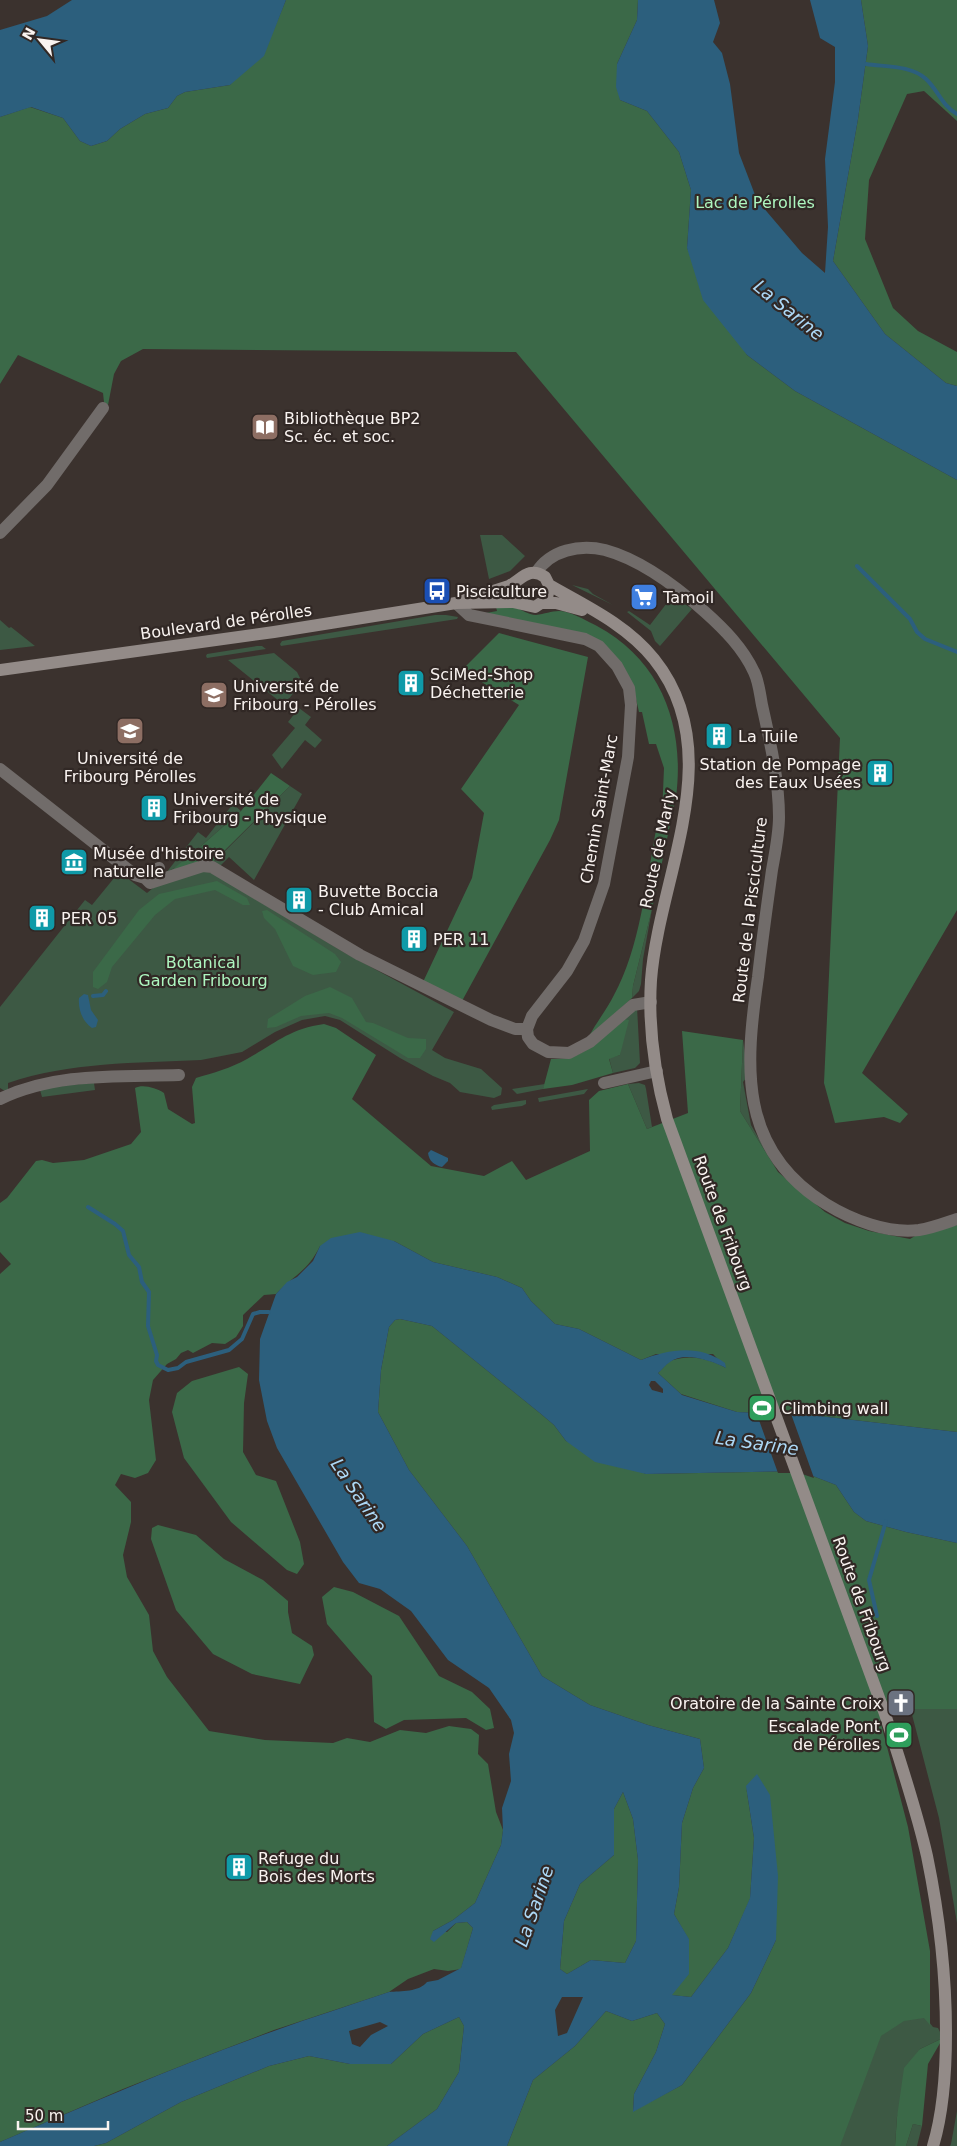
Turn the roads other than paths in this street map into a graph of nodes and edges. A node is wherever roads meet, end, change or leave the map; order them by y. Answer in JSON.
{"nodes":[{"id":1,"x":103,"y":408,"type":"dead end"},
{"id":2,"x":0,"y":532,"type":"edge"},
{"id":3,"x":536,"y":573,"type":"junction"},
{"id":4,"x":517,"y":582,"type":"junction"},
{"id":5,"x":549,"y":586,"type":"junction"},
{"id":6,"x":456,"y":603,"type":"junction"},
{"id":7,"x":522,"y":603,"type":"junction"},
{"id":8,"x":543,"y":603,"type":"junction"},
{"id":9,"x":603,"y":617,"type":"junction"},
{"id":10,"x":0,"y":670,"type":"edge"},
{"id":11,"x":0,"y":769,"type":"edge"},
{"id":12,"x":159,"y":868,"type":"dead end"},
{"id":13,"x":145,"y":878,"type":"junction"},
{"id":14,"x":651,"y":1002,"type":"junction"},
{"id":15,"x":527,"y":1029,"type":"junction"},
{"id":16,"x":657,"y":1071,"type":"junction"},
{"id":17,"x":179,"y":1075,"type":"dead end"},
{"id":18,"x":604,"y":1083,"type":"dead end"},
{"id":19,"x":0,"y":1099,"type":"edge"},
{"id":20,"x":667,"y":1119,"type":"joint"},
{"id":21,"x":957,"y":1219,"type":"edge"},
{"id":22,"x":933,"y":2146,"type":"edge"}],
"edges":[{"from":1,"to":2,"type":"street"},
{"from":3,"to":4,"type":"main road"},
{"from":3,"to":5,"type":"main road"},
{"from":3,"to":21,"type":"street","name":"Route de la Pisciculture"},
{"from":4,"to":6,"type":"main road"},
{"from":4,"to":7,"type":"main road"},
{"from":5,"to":8,"type":"main road"},
{"from":5,"to":9,"type":"main road","name":"Route de Marly"},
{"from":6,"to":7,"type":"main road"},
{"from":6,"to":10,"type":"main road","name":"Boulevard de Pérolles"},
{"from":6,"to":15,"type":"street","name":"Chemin Saint-Marc"},
{"from":7,"to":8,"type":"main road"},
{"from":8,"to":9,"type":"main road","name":"Route de Marly"},
{"from":9,"to":14,"type":"main road","name":"Route de Marly"},
{"from":11,"to":13,"type":"street"},
{"from":12,"to":13,"type":"street"},
{"from":13,"to":15,"type":"street"},
{"from":14,"to":15,"type":"street"},
{"from":14,"to":16,"type":"main road","name":"Route de Marly"},
{"from":16,"to":18,"type":"street"},
{"from":16,"to":20,"type":"main road","name":"Route de Marly"},
{"from":17,"to":19,"type":"street"},
{"from":20,"to":22,"type":"main road","name":"Route de Fribourg"}]}
